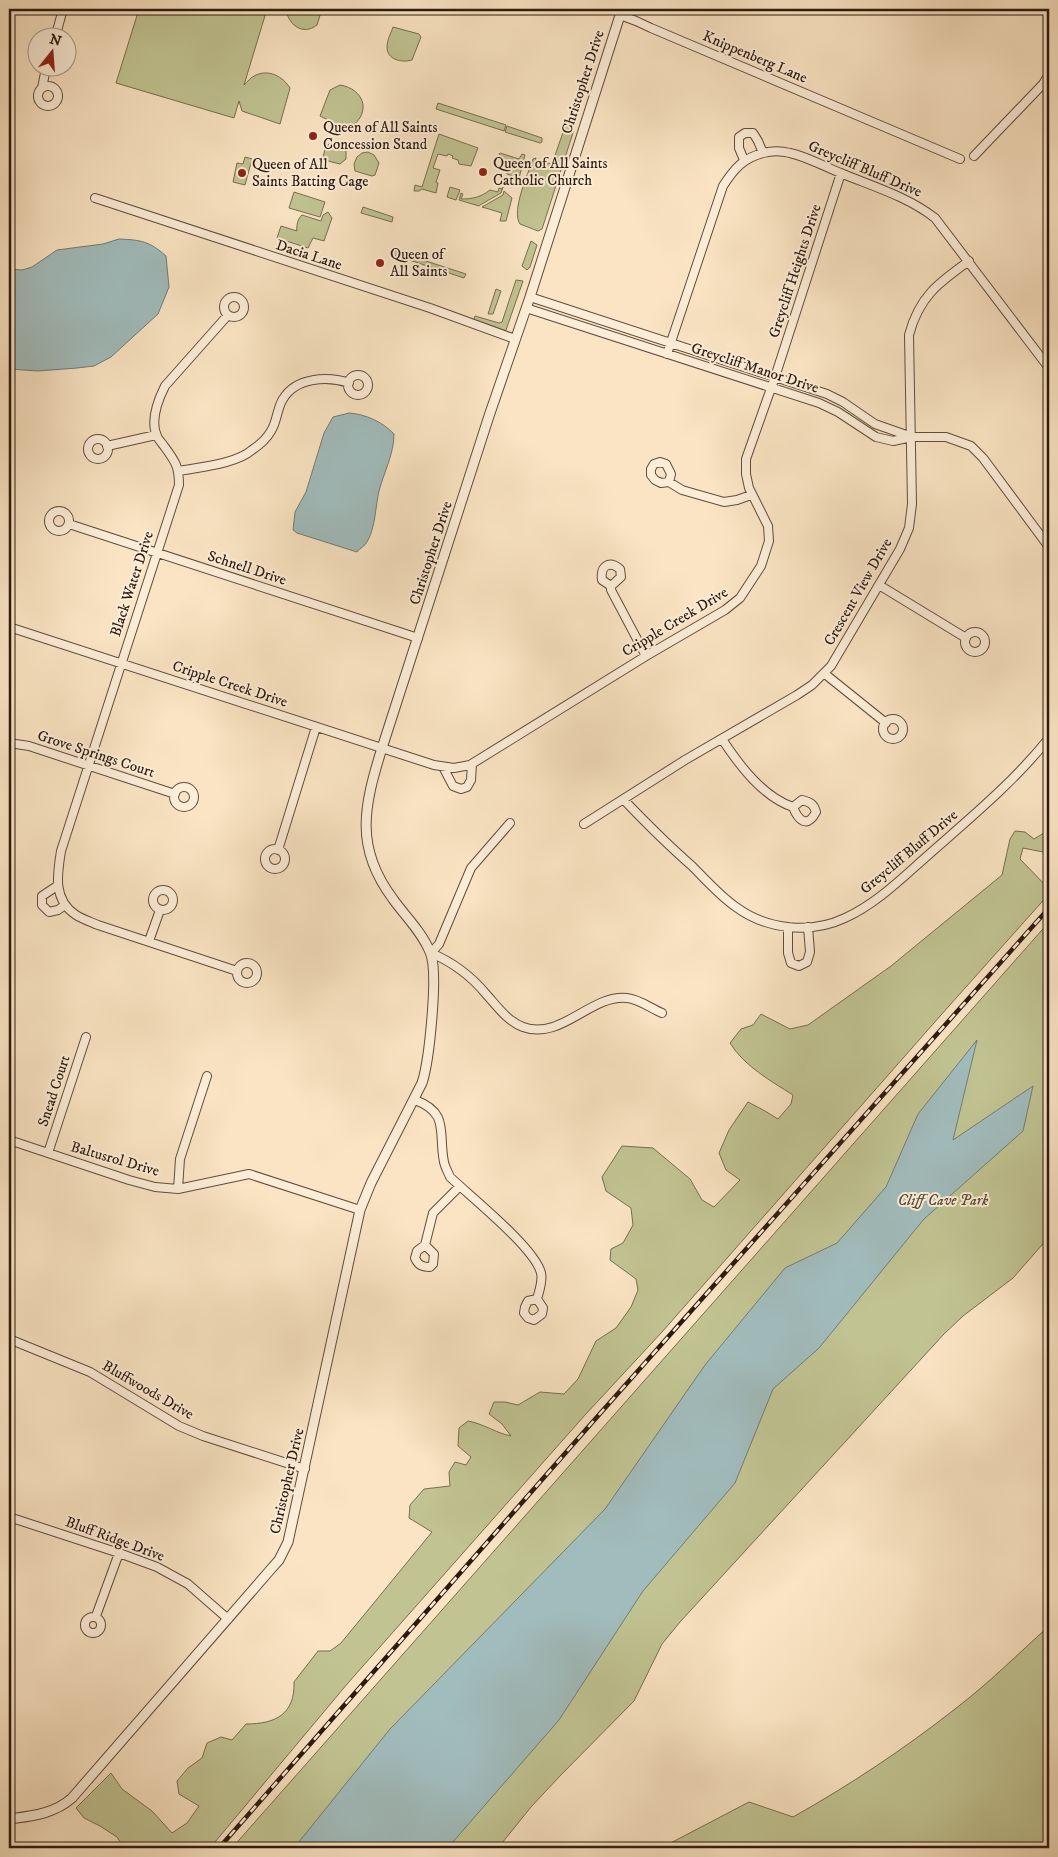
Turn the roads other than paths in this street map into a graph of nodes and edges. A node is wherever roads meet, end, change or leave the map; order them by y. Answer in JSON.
{"nodes":[{"id":1,"x":63,"y":9,"type":"edge"},
{"id":2,"x":621,"y":12,"type":"edge"},
{"id":3,"x":58,"y":28,"type":"edge"},
{"id":4,"x":1049,"y":76,"type":"edge"},
{"id":5,"x":44,"y":78,"type":"edge"},
{"id":6,"x":42,"y":88,"type":"dead end"},
{"id":7,"x":763,"y":153,"type":"junction"},
{"id":8,"x":974,"y":156,"type":"dead end"},
{"id":9,"x":960,"y":159,"type":"dead end"},
{"id":10,"x":744,"y":160,"type":"junction"},
{"id":11,"x":841,"y":173,"type":"junction"},
{"id":12,"x":95,"y":198,"type":"dead end"},
{"id":13,"x":968,"y":261,"type":"junction"},
{"id":14,"x":530,"y":297,"type":"junction"},
{"id":15,"x":526,"y":308,"type":"junction"},
{"id":16,"x":568,"y":310,"type":"junction"},
{"id":17,"x":228,"y":315,"type":"dead end"},
{"id":18,"x":587,"y":316,"type":"junction"},
{"id":19,"x":565,"y":320,"type":"junction"},
{"id":20,"x":584,"y":326,"type":"junction"},
{"id":21,"x":515,"y":339,"type":"junction"},
{"id":22,"x":671,"y":344,"type":"junction"},
{"id":23,"x":667,"y":354,"type":"junction"},
{"id":24,"x":1049,"y":368,"type":"edge"},
{"id":25,"x":775,"y":377,"type":"junction"},
{"id":26,"x":349,"y":383,"type":"dead end"},
{"id":27,"x":771,"y":388,"type":"junction"},
{"id":28,"x":156,"y":435,"type":"junction"},
{"id":29,"x":912,"y":437,"type":"junction"},
{"id":30,"x":107,"y":446,"type":"dead end"},
{"id":31,"x":179,"y":471,"type":"junction"},
{"id":32,"x":669,"y":482,"type":"dead end"},
{"id":33,"x":752,"y":495,"type":"junction"},
{"id":34,"x":69,"y":524,"type":"dead end"},
{"id":35,"x":1049,"y":547,"type":"edge"},
{"id":36,"x":158,"y":553,"type":"junction"},
{"id":37,"x":879,"y":585,"type":"junction"},
{"id":38,"x":611,"y":586,"type":"dead end"},
{"id":39,"x":9,"y":627,"type":"edge"},
{"id":40,"x":418,"y":638,"type":"junction"},
{"id":41,"x":966,"y":638,"type":"dead end"},
{"id":42,"x":646,"y":656,"type":"junction"},
{"id":43,"x":121,"y":662,"type":"junction"},
{"id":44,"x":824,"y":674,"type":"junction"},
{"id":45,"x":886,"y":723,"type":"dead end"},
{"id":46,"x":316,"y":727,"type":"junction"},
{"id":47,"x":1049,"y":738,"type":"edge"},
{"id":48,"x":722,"y":739,"type":"junction"},
{"id":49,"x":9,"y":743,"type":"edge"},
{"id":50,"x":382,"y":748,"type":"junction"},
{"id":51,"x":472,"y":764,"type":"junction"},
{"id":52,"x":88,"y":765,"type":"junction"},
{"id":53,"x":443,"y":767,"type":"junction"},
{"id":54,"x":175,"y":794,"type":"dead end"},
{"id":55,"x":624,"y":800,"type":"junction"},
{"id":56,"x":793,"y":807,"type":"dead end"},
{"id":57,"x":510,"y":823,"type":"dead end"},
{"id":58,"x":584,"y":824,"type":"dead end"},
{"id":59,"x":278,"y":850,"type":"dead end"},
{"id":60,"x":57,"y":886,"type":"junction"},
{"id":61,"x":65,"y":905,"type":"junction"},
{"id":62,"x":160,"y":910,"type":"dead end"},
{"id":63,"x":788,"y":927,"type":"junction"},
{"id":64,"x":808,"y":927,"type":"junction"},
{"id":65,"x":149,"y":941,"type":"junction"},
{"id":66,"x":431,"y":953,"type":"junction"},
{"id":67,"x":237,"y":971,"type":"dead end"},
{"id":68,"x":662,"y":1013,"type":"dead end"},
{"id":69,"x":86,"y":1037,"type":"dead end"},
{"id":70,"x":207,"y":1076,"type":"dead end"},
{"id":71,"x":414,"y":1100,"type":"junction"},
{"id":72,"x":9,"y":1140,"type":"edge"},
{"id":73,"x":48,"y":1153,"type":"junction"},
{"id":74,"x":460,"y":1186,"type":"junction"},
{"id":75,"x":178,"y":1189,"type":"junction"},
{"id":76,"x":360,"y":1210,"type":"junction"},
{"id":77,"x":425,"y":1245,"type":"dead end"},
{"id":78,"x":537,"y":1300,"type":"dead end"},
{"id":79,"x":9,"y":1339,"type":"edge"},
{"id":80,"x":305,"y":1469,"type":"junction"},
{"id":81,"x":9,"y":1517,"type":"edge"},
{"id":82,"x":119,"y":1553,"type":"junction"},
{"id":83,"x":96,"y":1616,"type":"dead end"},
{"id":84,"x":228,"y":1619,"type":"junction"},
{"id":85,"x":9,"y":1819,"type":"edge"}],
"edges":[{"from":1,"to":3,"type":"street"},
{"from":2,"to":9,"type":"street","name":"Knippenberg Lane"},
{"from":2,"to":14,"type":"street","name":"Christopher Drive"},
{"from":4,"to":8,"type":"street"},
{"from":5,"to":6,"type":"street"},
{"from":7,"to":10,"type":"street","name":"Greycliff Bluff Drive"},
{"from":7,"to":10,"type":"street"},
{"from":7,"to":11,"type":"street","name":"Greycliff Bluff Drive"},
{"from":10,"to":22,"type":"street"},
{"from":11,"to":13,"type":"street","name":"Greycliff Bluff Drive"},
{"from":11,"to":25,"type":"street","name":"Greycliff Heights Drive"},
{"from":12,"to":21,"type":"street","name":"Dacia Lane"},
{"from":13,"to":24,"type":"street","name":"Greycliff Bluff Drive"},
{"from":13,"to":29,"type":"street","name":"Crescent View Drive"},
{"from":14,"to":15,"type":"street","name":"Christopher Drive"},
{"from":14,"to":16,"type":"street","name":"Greycliff Manor Drive"},
{"from":15,"to":19,"type":"street","name":"Greycliff Manor Drive"},
{"from":15,"to":21,"type":"street","name":"Christopher Drive"},
{"from":16,"to":18,"type":"street","name":"Greycliff Manor Drive"},
{"from":16,"to":19,"type":"street"},
{"from":17,"to":28,"type":"street"},
{"from":18,"to":20,"type":"street"},
{"from":18,"to":22,"type":"street","name":"Greycliff Manor Drive"},
{"from":19,"to":20,"type":"street","name":"Greycliff Manor Drive"},
{"from":20,"to":23,"type":"street","name":"Greycliff Manor Drive"},
{"from":21,"to":40,"type":"street","name":"Christopher Drive"},
{"from":22,"to":23,"type":"street"},
{"from":22,"to":25,"type":"street","name":"Greycliff Manor Drive"},
{"from":23,"to":27,"type":"street","name":"Greycliff Manor Drive"},
{"from":25,"to":27,"type":"street","name":"Cripple Creek Drive"},
{"from":25,"to":29,"type":"street","name":"Greycliff Manor Drive"},
{"from":26,"to":31,"type":"street"},
{"from":27,"to":29,"type":"street","name":"Greycliff Manor Drive"},
{"from":27,"to":33,"type":"street","name":"Cripple Creek Drive"},
{"from":28,"to":30,"type":"street"},
{"from":28,"to":31,"type":"street"},
{"from":29,"to":35,"type":"street","name":"Greycliff Manor Drive"},
{"from":29,"to":37,"type":"street","name":"Crescent View Drive"},
{"from":31,"to":36,"type":"street","name":"Black Water Drive"},
{"from":32,"to":33,"type":"street"},
{"from":33,"to":42,"type":"street","name":"Cripple Creek Drive"},
{"from":34,"to":36,"type":"street","name":"Schnell Drive"},
{"from":36,"to":40,"type":"street","name":"Schnell Drive"},
{"from":36,"to":43,"type":"street","name":"Black Water Drive"},
{"from":37,"to":41,"type":"street"},
{"from":37,"to":44,"type":"street","name":"Crescent View Drive"},
{"from":38,"to":42,"type":"street"},
{"from":39,"to":43,"type":"street","name":"Cripple Creek Drive"},
{"from":40,"to":50,"type":"street","name":"Christopher Drive"},
{"from":42,"to":51,"type":"street","name":"Cripple Creek Drive"},
{"from":43,"to":46,"type":"street","name":"Cripple Creek Drive"},
{"from":43,"to":52,"type":"street","name":"Black Water Drive"},
{"from":44,"to":45,"type":"street"},
{"from":44,"to":48,"type":"street","name":"Crescent View Drive"},
{"from":46,"to":50,"type":"street","name":"Cripple Creek Drive"},
{"from":46,"to":59,"type":"street"},
{"from":47,"to":64,"type":"street","name":"Greycliff Bluff Drive"},
{"from":48,"to":55,"type":"street","name":"Crescent View Drive"},
{"from":48,"to":56,"type":"street"},
{"from":49,"to":52,"type":"street","name":"Grove Springs Court"},
{"from":50,"to":53,"type":"street","name":"Cripple Creek Drive"},
{"from":50,"to":66,"type":"street","name":"Christopher Drive"},
{"from":51,"to":53,"type":"street","name":"Cripple Creek Drive"},
{"from":51,"to":53,"type":"street"},
{"from":52,"to":54,"type":"street","name":"Grove Springs Court"},
{"from":52,"to":60,"type":"street","name":"Black Water Drive"},
{"from":55,"to":58,"type":"street","name":"Crescent View Drive"},
{"from":55,"to":63,"type":"street","name":"Greycliff Bluff Drive"},
{"from":57,"to":66,"type":"street"},
{"from":60,"to":61,"type":"street","name":"Black Water Drive"},
{"from":60,"to":61,"type":"street"},
{"from":61,"to":65,"type":"street"},
{"from":62,"to":65,"type":"street"},
{"from":63,"to":64,"type":"street","name":"Greycliff Bluff Drive"},
{"from":63,"to":64,"type":"street"},
{"from":65,"to":67,"type":"street"},
{"from":66,"to":68,"type":"street"},
{"from":66,"to":71,"type":"street","name":"Christopher Drive"},
{"from":69,"to":73,"type":"street","name":"Snead Court"},
{"from":70,"to":75,"type":"street"},
{"from":71,"to":74,"type":"street"},
{"from":71,"to":76,"type":"street","name":"Christopher Drive"},
{"from":72,"to":73,"type":"street","name":"Baltusrol Drive"},
{"from":73,"to":75,"type":"street","name":"Baltusrol Drive"},
{"from":74,"to":77,"type":"street"},
{"from":74,"to":78,"type":"street"},
{"from":75,"to":76,"type":"street","name":"Baltusrol Drive"},
{"from":76,"to":80,"type":"street","name":"Christopher Drive"},
{"from":79,"to":80,"type":"street","name":"Bluffwoods Drive"},
{"from":80,"to":84,"type":"street","name":"Christopher Drive"},
{"from":81,"to":82,"type":"street","name":"Bluff Ridge Drive"},
{"from":82,"to":83,"type":"street"},
{"from":82,"to":84,"type":"street","name":"Bluff Ridge Drive"},
{"from":84,"to":85,"type":"street","name":"Christopher Drive"}]}
